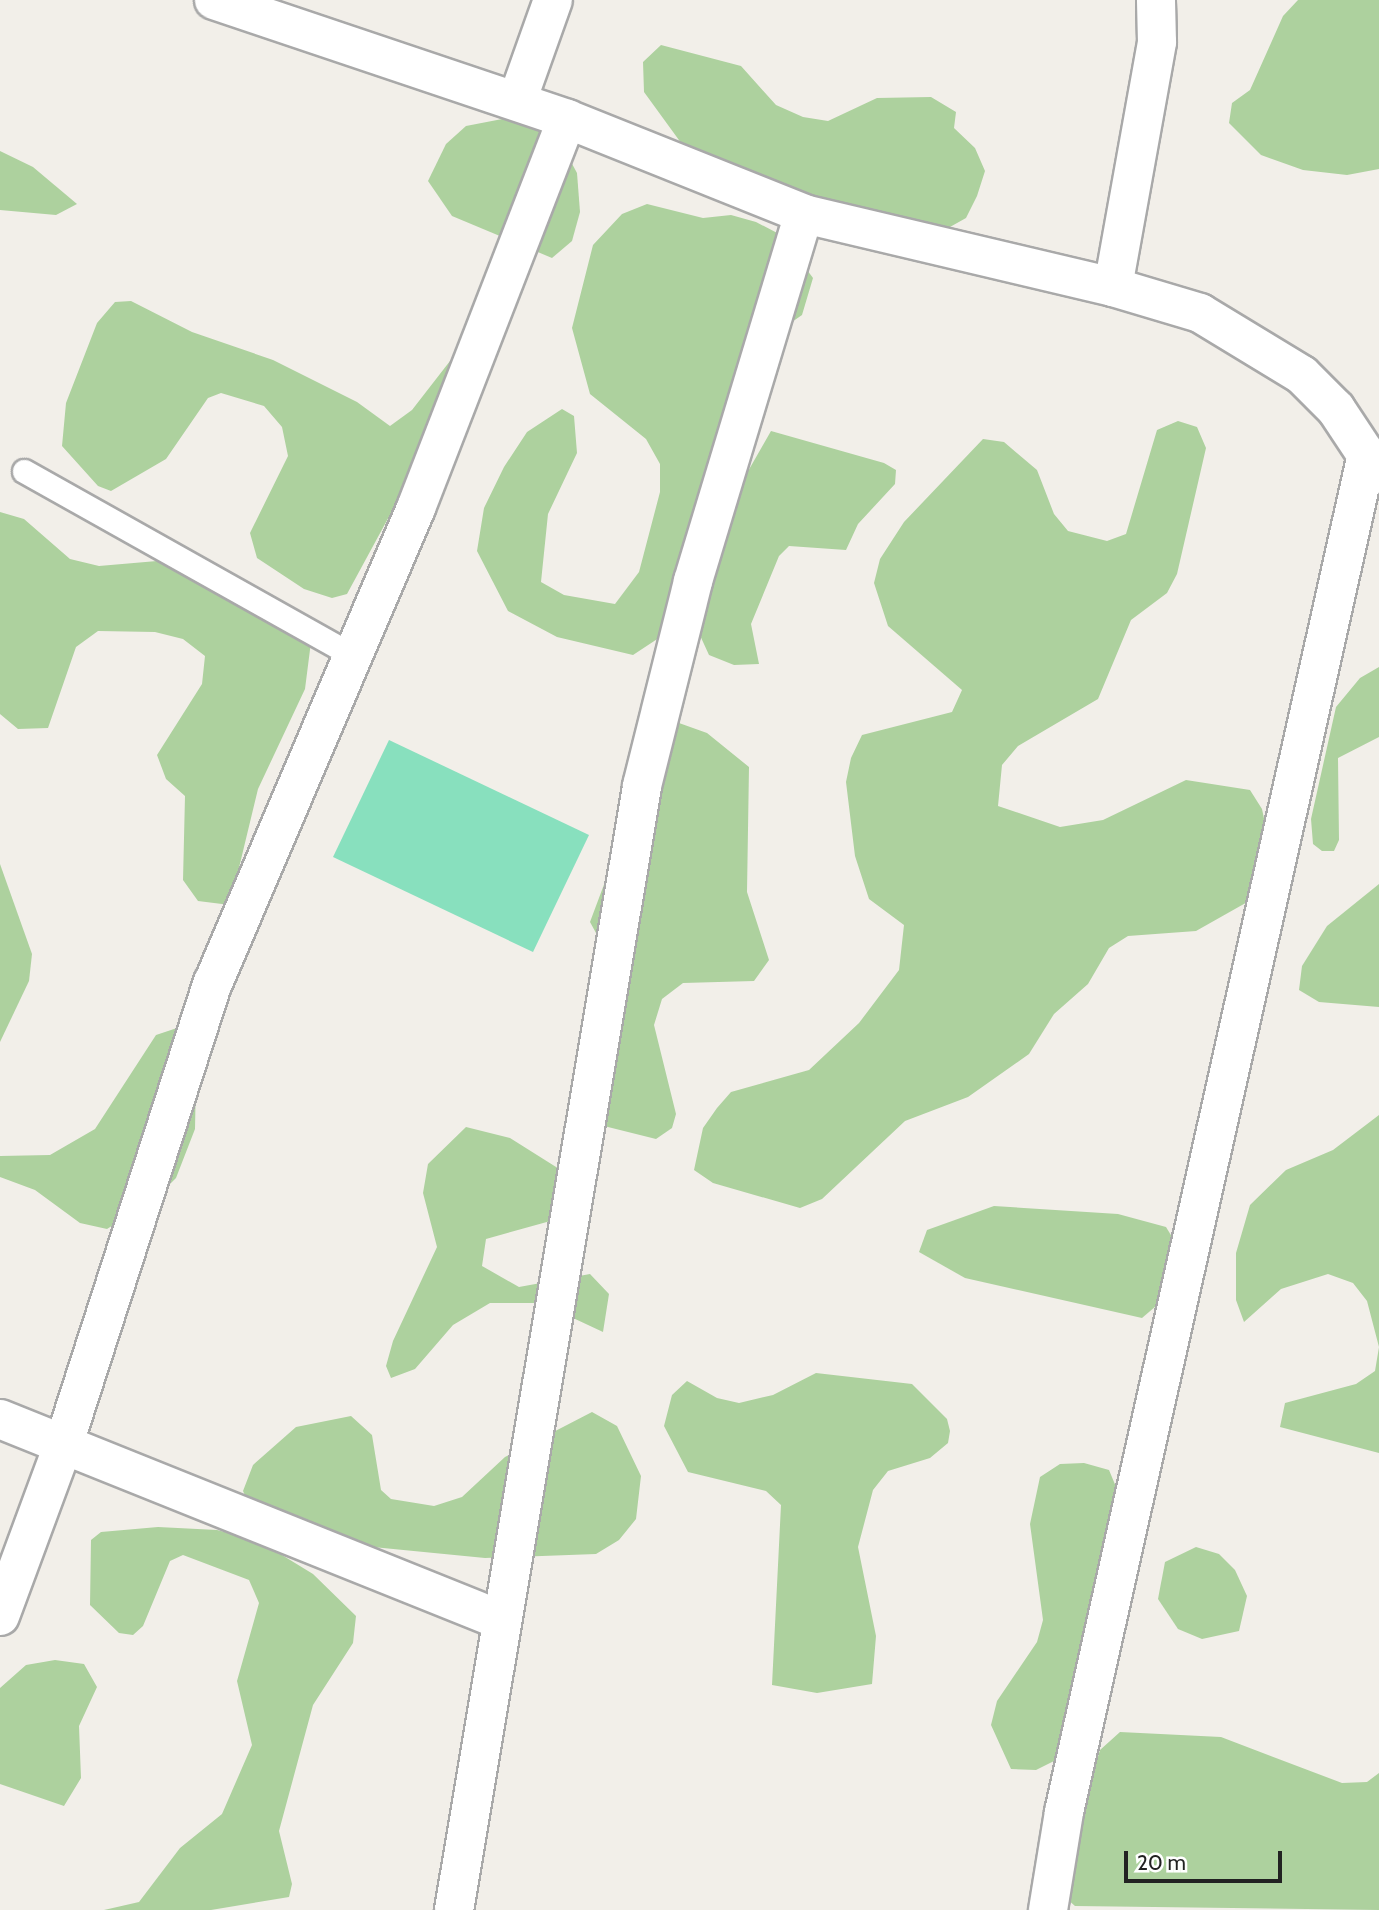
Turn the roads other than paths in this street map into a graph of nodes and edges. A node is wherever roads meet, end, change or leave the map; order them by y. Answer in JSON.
{"nodes":[{"id":1,"x":214,"y":0,"type":"edge"},
{"id":2,"x":553,"y":0,"type":"edge"},
{"id":3,"x":1156,"y":0,"type":"edge"},
{"id":4,"x":517,"y":102,"type":"junction"},
{"id":5,"x":567,"y":119,"type":"junction"},
{"id":6,"x":804,"y":215,"type":"junction"},
{"id":7,"x":1113,"y":286,"type":"junction"},
{"id":8,"x":1373,"y":464,"type":"edge"},
{"id":9,"x":24,"y":471,"type":"dead end"},
{"id":10,"x":355,"y":657,"type":"junction"},
{"id":11,"x":0,"y":1419,"type":"edge"},
{"id":12,"x":64,"y":1443,"type":"junction"},
{"id":13,"x":0,"y":1616,"type":"edge"},
{"id":14,"x":498,"y":1619,"type":"junction"},
{"id":15,"x":454,"y":1910,"type":"edge"},
{"id":16,"x":1048,"y":1910,"type":"edge"}],
"edges":[{"from":1,"to":4,"type":"street"},
{"from":2,"to":4,"type":"street"},
{"from":3,"to":7,"type":"street"},
{"from":4,"to":5,"type":"street"},
{"from":5,"to":6,"type":"street"},
{"from":5,"to":10,"type":"street"},
{"from":6,"to":7,"type":"street"},
{"from":6,"to":14,"type":"street"},
{"from":7,"to":8,"type":"street"},
{"from":8,"to":16,"type":"street"},
{"from":9,"to":10,"type":"lane"},
{"from":10,"to":12,"type":"street"},
{"from":11,"to":12,"type":"street"},
{"from":12,"to":13,"type":"street"},
{"from":12,"to":14,"type":"street"},
{"from":14,"to":15,"type":"street"}]}
